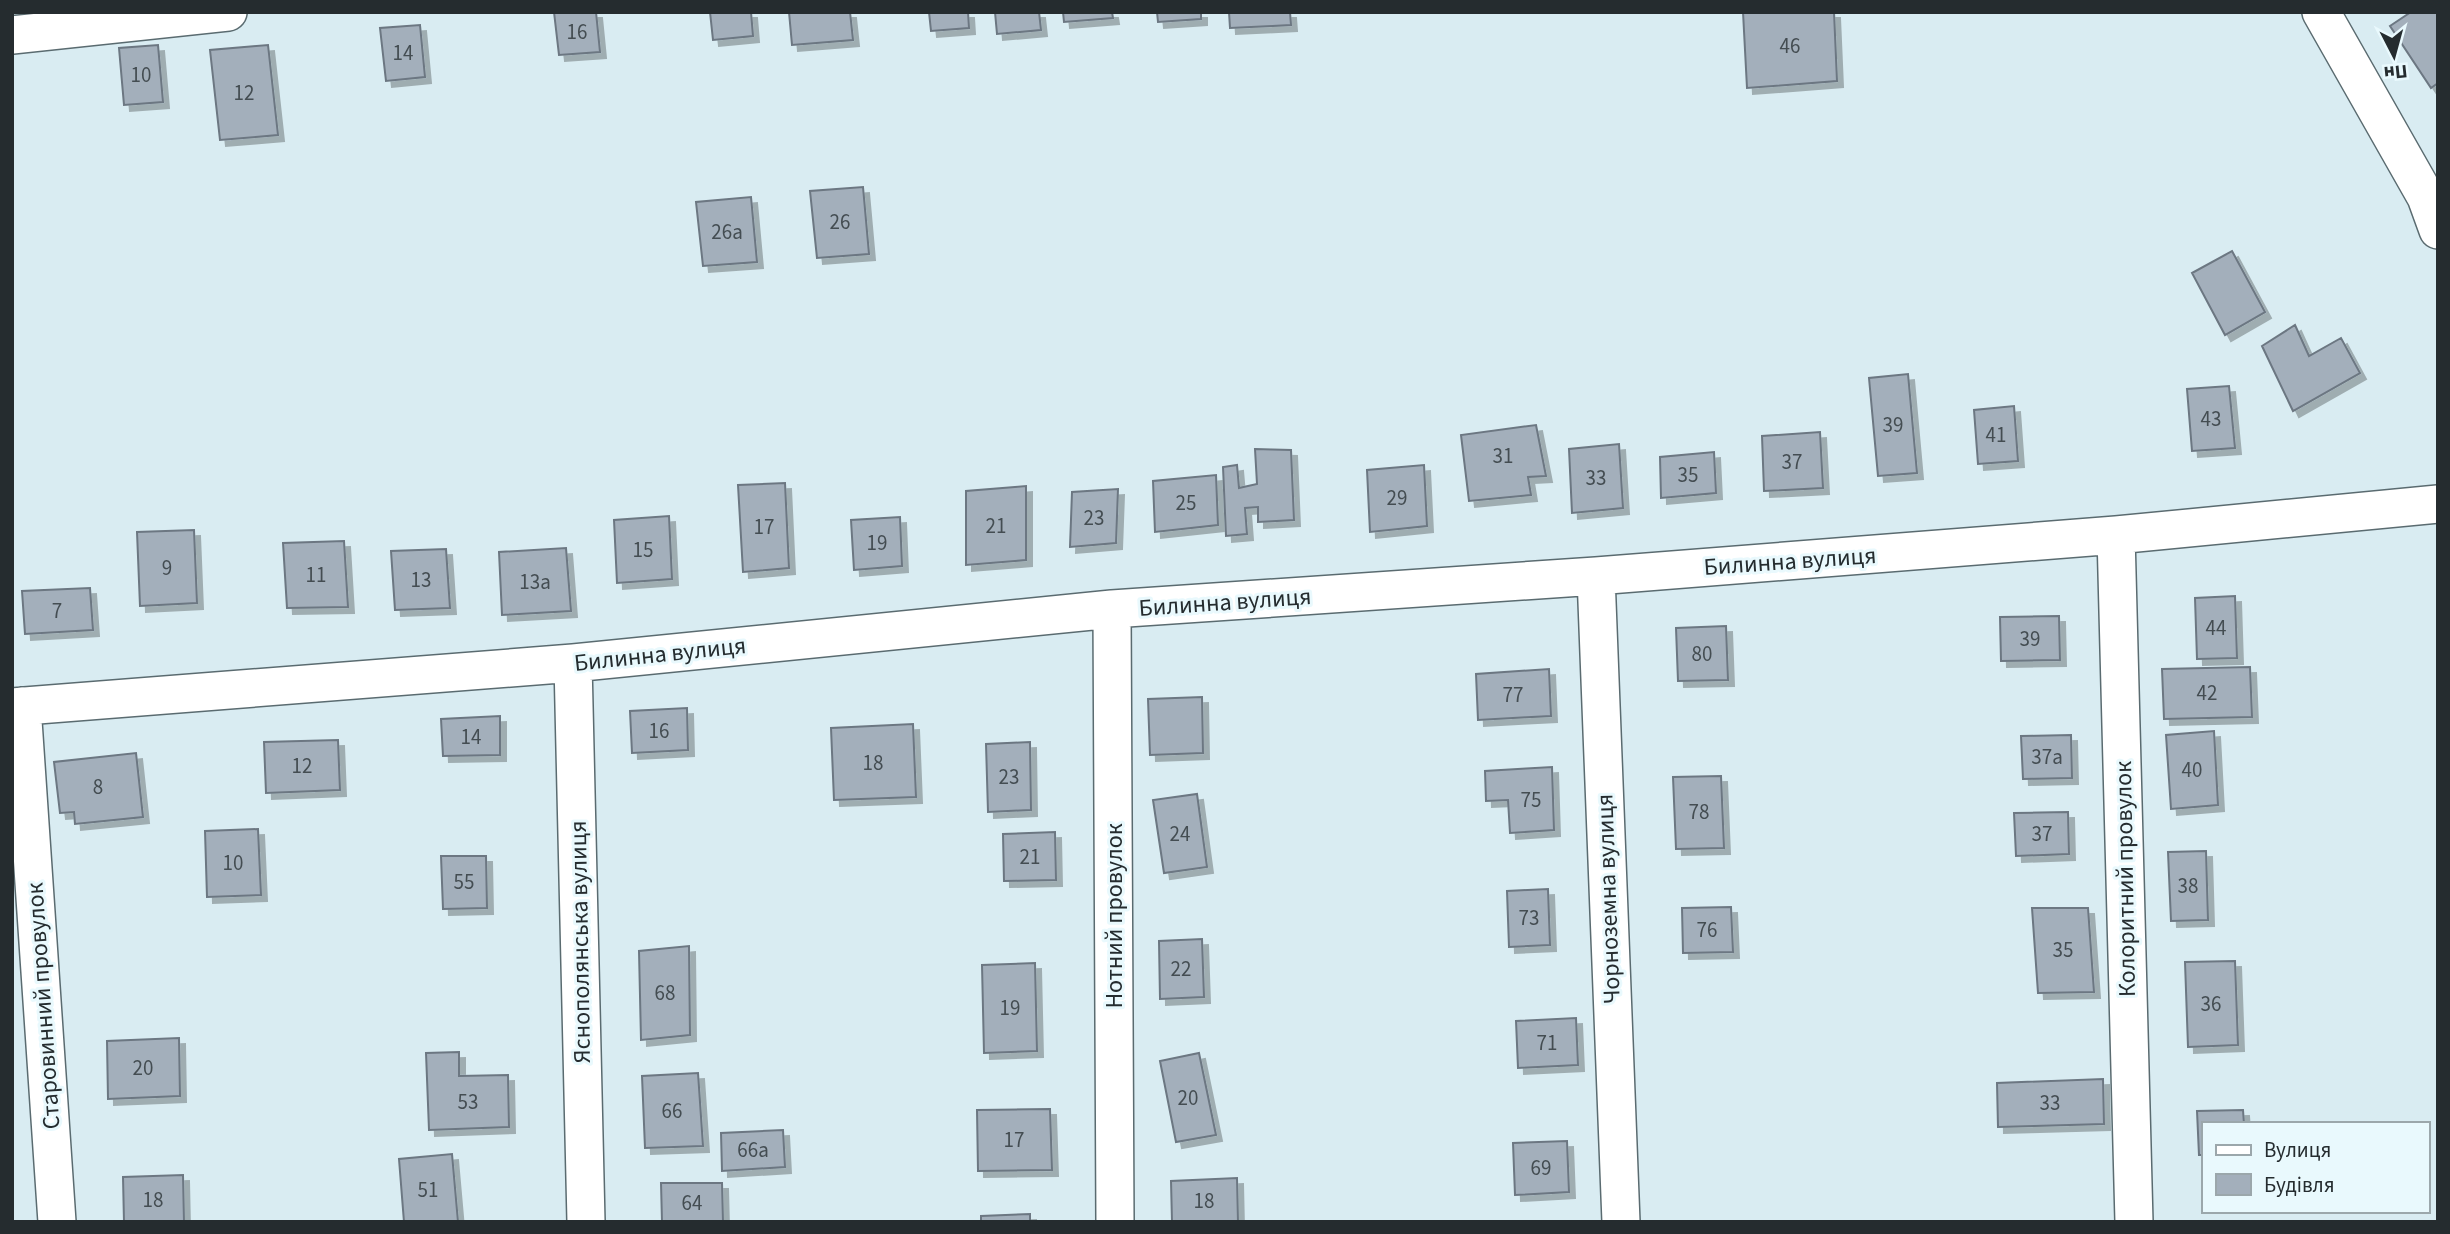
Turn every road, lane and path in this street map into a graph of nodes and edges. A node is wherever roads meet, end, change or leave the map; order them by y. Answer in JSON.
{"nodes":[{"id":1,"x":228,"y":12,"type":"edge"},
{"id":2,"x":2321,"y":12,"type":"edge"},
{"id":3,"x":12,"y":35,"type":"edge"},
{"id":4,"x":2438,"y":230,"type":"edge"},
{"id":5,"x":2438,"y":504,"type":"edge"},
{"id":6,"x":2116,"y":535,"type":"junction"},
{"id":7,"x":1596,"y":576,"type":"junction"},
{"id":8,"x":1112,"y":609,"type":"junction"},
{"id":9,"x":573,"y":663,"type":"junction"},
{"id":10,"x":17,"y":706,"type":"edge"},
{"id":11,"x":57,"y":1222,"type":"edge"},
{"id":12,"x":586,"y":1222,"type":"edge"},
{"id":13,"x":1115,"y":1222,"type":"edge"},
{"id":14,"x":1621,"y":1222,"type":"edge"},
{"id":15,"x":2133,"y":1222,"type":"edge"}],
"edges":[{"from":1,"to":3,"type":"street"},
{"from":2,"to":4,"type":"street"},
{"from":5,"to":6,"type":"street","name":"Билинна вулиця"},
{"from":6,"to":7,"type":"street","name":"Билинна вулиця"},
{"from":6,"to":15,"type":"street","name":"Колоритний провулок"},
{"from":7,"to":8,"type":"street","name":"Билинна вулиця"},
{"from":7,"to":14,"type":"street","name":"Чорноземна вулиця"},
{"from":8,"to":9,"type":"street","name":"Билинна вулиця"},
{"from":8,"to":13,"type":"street","name":"Нотний провулок"},
{"from":9,"to":10,"type":"street","name":"Билинна вулиця"},
{"from":9,"to":12,"type":"street","name":"Яснополянська вулиця"},
{"from":10,"to":11,"type":"street","name":"Старовинний провулок"}]}
